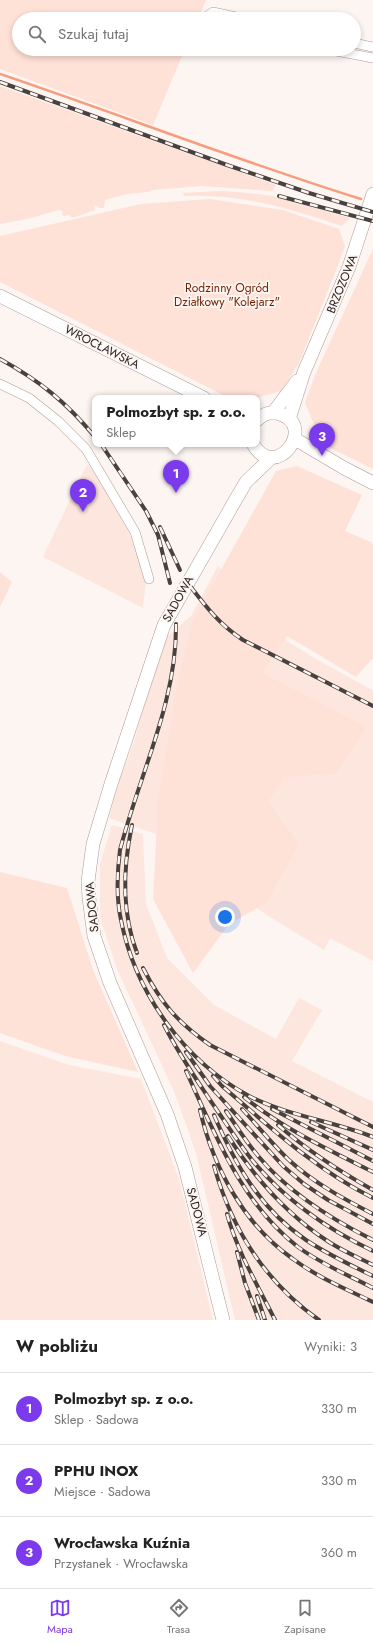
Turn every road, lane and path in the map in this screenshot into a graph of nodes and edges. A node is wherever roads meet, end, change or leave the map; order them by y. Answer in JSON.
{"nodes":[{"id":1,"x":361,"y":44,"type":"edge"},
{"id":2,"x":373,"y":47,"type":"edge"},
{"id":3,"x":361,"y":56,"type":"edge"},
{"id":4,"x":373,"y":58,"type":"edge"},
{"id":5,"x":373,"y":194,"type":"edge"},
{"id":6,"x":0,"y":296,"type":"edge"},
{"id":7,"x":304,"y":372,"type":"junction"},
{"id":8,"x":0,"y":384,"type":"edge"},
{"id":9,"x":198,"y":395,"type":"edge"},
{"id":10,"x":273,"y":413,"type":"junction"},
{"id":11,"x":260,"y":417,"type":"edge"},
{"id":12,"x":289,"y":419,"type":"junction"},
{"id":13,"x":291,"y":445,"type":"junction"},
{"id":14,"x":254,"y":447,"type":"edge"},
{"id":15,"x":255,"y":447,"type":"edge"},
{"id":16,"x":272,"y":457,"type":"junction"},
{"id":17,"x":246,"y":482,"type":"junction"},
{"id":18,"x":373,"y":483,"type":"edge"},
{"id":19,"x":149,"y":579,"type":"dead end"},
{"id":20,"x":224,"y":1320,"type":"edge"}],
"edges":[{"from":1,"to":2,"type":"street"},
{"from":3,"to":4,"type":"street"},
{"from":5,"to":7,"type":"street","name":"BRZOZOWA"},
{"from":6,"to":9,"type":"street","name":"WROCŁAWSKA"},
{"from":7,"to":10,"type":"street","name":"BRZOZOWA"},
{"from":7,"to":12,"type":"street","name":"BRZOZOWA"},
{"from":8,"to":19,"type":"street"},
{"from":10,"to":11,"type":"street"},
{"from":10,"to":12,"type":"street"},
{"from":12,"to":13,"type":"street"},
{"from":13,"to":16,"type":"street"},
{"from":13,"to":18,"type":"street"},
{"from":14,"to":17,"type":"street","name":"SADOWA"},
{"from":15,"to":16,"type":"street"},
{"from":16,"to":17,"type":"street","name":"SADOWA"},
{"from":17,"to":20,"type":"street","name":"SADOWA"}]}
